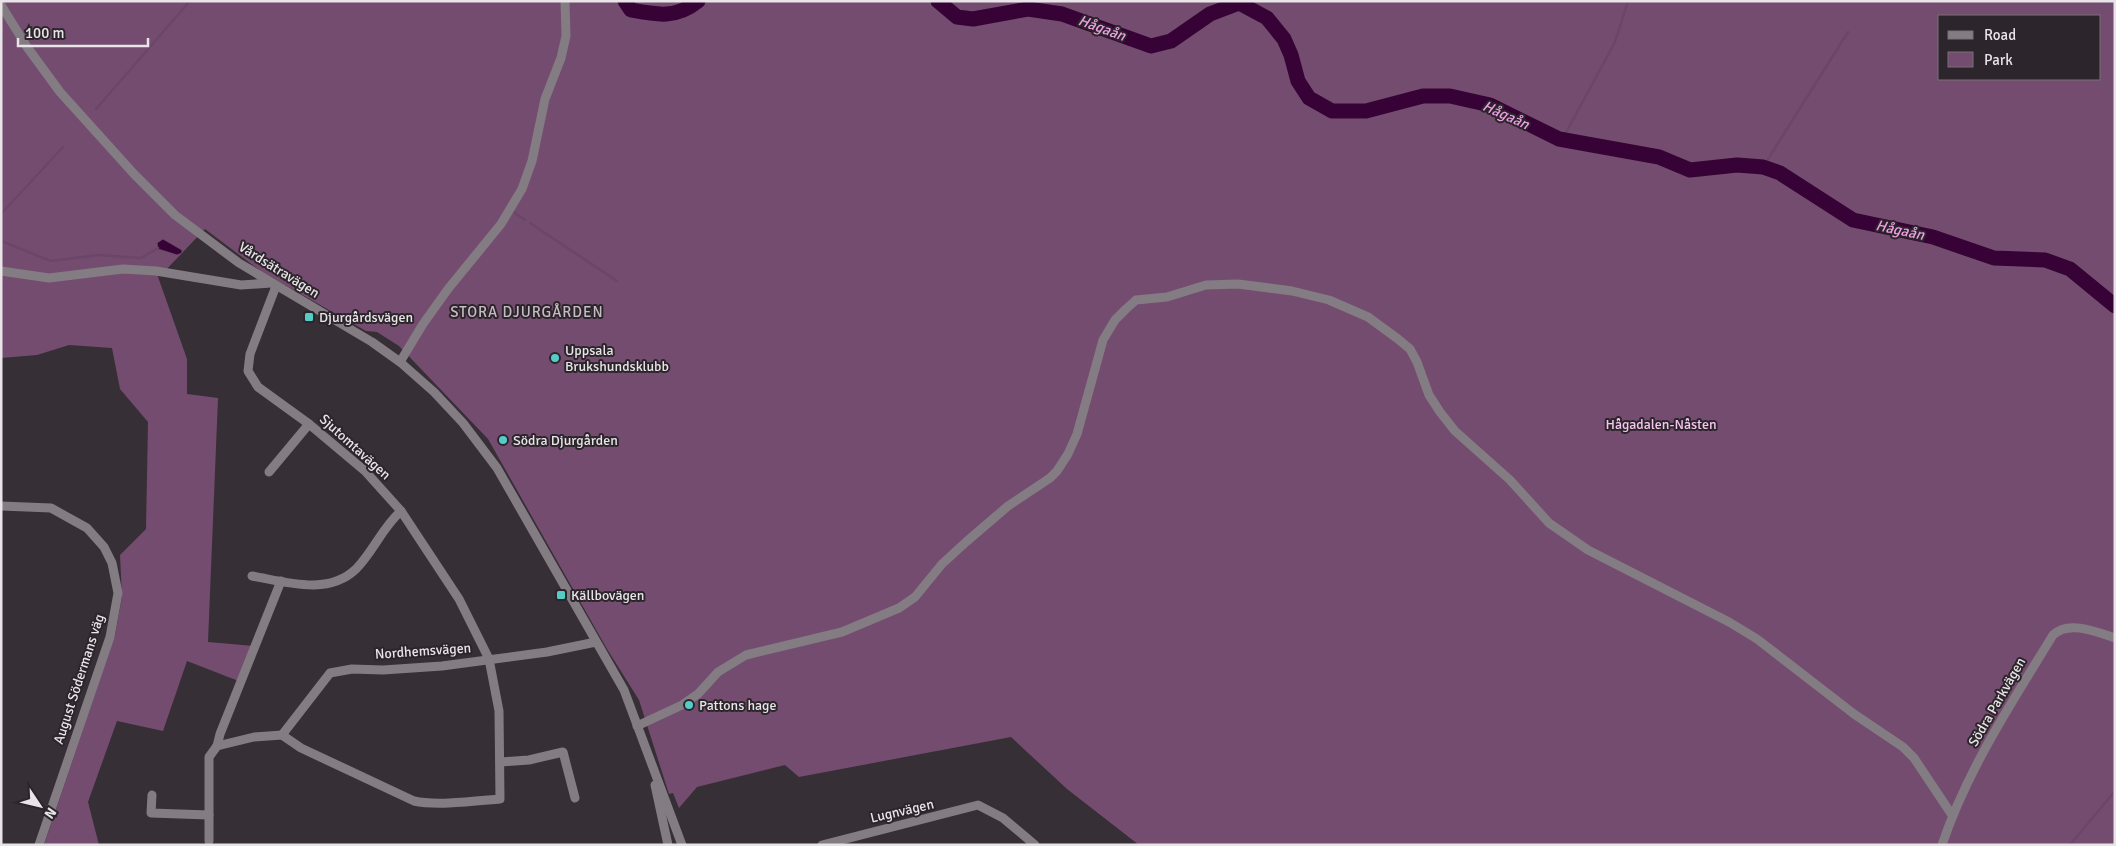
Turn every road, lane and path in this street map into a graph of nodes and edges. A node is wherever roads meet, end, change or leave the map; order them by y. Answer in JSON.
{"nodes":[{"id":1,"x":566,"y":1,"type":"edge"},
{"id":2,"x":1,"y":4,"type":"edge"},
{"id":3,"x":1,"y":271,"type":"edge"},
{"id":4,"x":274,"y":285,"type":"junction"},
{"id":5,"x":400,"y":362,"type":"junction"},
{"id":6,"x":309,"y":424,"type":"junction"},
{"id":7,"x":269,"y":472,"type":"dead end"},
{"id":8,"x":1,"y":506,"type":"edge"},
{"id":9,"x":401,"y":511,"type":"junction"},
{"id":10,"x":252,"y":576,"type":"dead end"},
{"id":11,"x":281,"y":581,"type":"junction"},
{"id":12,"x":2115,"y":638,"type":"edge"},
{"id":13,"x":596,"y":642,"type":"junction"},
{"id":14,"x":489,"y":659,"type":"junction"},
{"id":15,"x":637,"y":726,"type":"junction"},
{"id":16,"x":282,"y":735,"type":"junction"},
{"id":17,"x":217,"y":746,"type":"junction"},
{"id":18,"x":501,"y":762,"type":"junction"},
{"id":19,"x":650,"y":765,"type":"junction"},
{"id":20,"x":152,"y":795,"type":"dead end"},
{"id":21,"x":575,"y":798,"type":"dead end"},
{"id":22,"x":1952,"y":815,"type":"junction"},
{"id":23,"x":209,"y":816,"type":"junction"},
{"id":24,"x":209,"y":841,"type":"dead end"},
{"id":25,"x":39,"y":845,"type":"edge"},
{"id":26,"x":668,"y":845,"type":"edge"},
{"id":27,"x":682,"y":845,"type":"edge"},
{"id":28,"x":822,"y":845,"type":"edge"},
{"id":29,"x":1034,"y":845,"type":"edge"},
{"id":30,"x":1942,"y":845,"type":"edge"}],
"edges":[{"from":1,"to":5,"type":"street"},
{"from":2,"to":4,"type":"street","name":"Vårdsätravägen"},
{"from":3,"to":4,"type":"street"},
{"from":4,"to":5,"type":"street","name":"Vårdsätravägen"},
{"from":4,"to":6,"type":"street","name":"Sjutomtavägen"},
{"from":5,"to":13,"type":"street","name":"Vårdsätravägen"},
{"from":6,"to":7,"type":"street"},
{"from":6,"to":9,"type":"street","name":"Sjutomtavägen"},
{"from":8,"to":25,"type":"street","name":"August Södermans väg"},
{"from":9,"to":11,"type":"street"},
{"from":9,"to":14,"type":"street","name":"Sjutomtavägen"},
{"from":10,"to":11,"type":"street"},
{"from":11,"to":17,"type":"street"},
{"from":12,"to":22,"type":"street","name":"Södra Parkvägen"},
{"from":13,"to":14,"type":"street","name":"Nordhemsvägen"},
{"from":13,"to":15,"type":"street","name":"Vårdsätravägen"},
{"from":14,"to":16,"type":"street","name":"Nordhemsvägen"},
{"from":14,"to":18,"type":"street"},
{"from":15,"to":19,"type":"street","name":"Vårdsätravägen"},
{"from":15,"to":22,"type":"street"},
{"from":16,"to":17,"type":"street"},
{"from":16,"to":18,"type":"street"},
{"from":17,"to":23,"type":"street"},
{"from":18,"to":21,"type":"street"},
{"from":19,"to":26,"type":"street","name":"Vårdsätravägen"},
{"from":19,"to":27,"type":"street","name":"Vårdsätravägen"},
{"from":20,"to":23,"type":"street"},
{"from":22,"to":30,"type":"street","name":"Södra Parkvägen"},
{"from":23,"to":24,"type":"street"},
{"from":28,"to":29,"type":"street","name":"Lugnvägen"}]}
